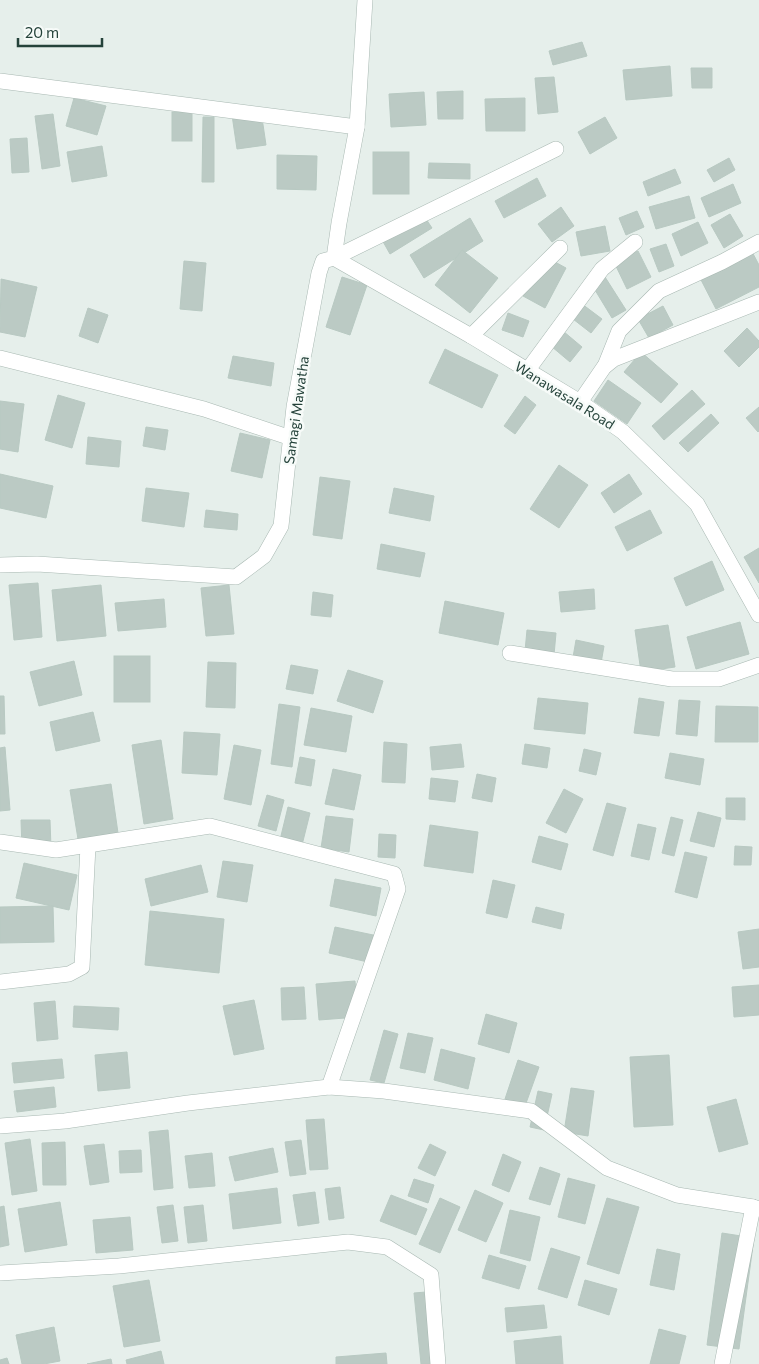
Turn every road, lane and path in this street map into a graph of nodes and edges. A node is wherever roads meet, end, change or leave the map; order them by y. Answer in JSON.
{"nodes":[{"id":1,"x":365,"y":0,"type":"edge"},
{"id":2,"x":0,"y":80,"type":"edge"},
{"id":3,"x":356,"y":127,"type":"junction"},
{"id":4,"x":556,"y":148,"type":"dead end"},
{"id":5,"x":635,"y":242,"type":"dead end"},
{"id":6,"x":759,"y":242,"type":"edge"},
{"id":7,"x":560,"y":248,"type":"dead end"},
{"id":8,"x":334,"y":258,"type":"junction"},
{"id":9,"x":759,"y":302,"type":"edge"},
{"id":10,"x":471,"y":336,"type":"junction"},
{"id":11,"x":0,"y":358,"type":"edge"},
{"id":12,"x":604,"y":367,"type":"junction"},
{"id":13,"x":528,"y":371,"type":"junction"},
{"id":14,"x":580,"y":402,"type":"junction"},
{"id":15,"x":291,"y":438,"type":"junction"},
{"id":16,"x":0,"y":565,"type":"edge"},
{"id":17,"x":759,"y":615,"type":"edge"},
{"id":18,"x":510,"y":653,"type":"dead end"},
{"id":19,"x":759,"y":665,"type":"edge"},
{"id":20,"x":0,"y":842,"type":"edge"},
{"id":21,"x":88,"y":846,"type":"junction"},
{"id":22,"x":0,"y":982,"type":"edge"},
{"id":23,"x":329,"y":1087,"type":"junction"},
{"id":24,"x":0,"y":1126,"type":"edge"},
{"id":25,"x":756,"y":1208,"type":"edge"},
{"id":26,"x":0,"y":1273,"type":"edge"},
{"id":27,"x":438,"y":1364,"type":"edge"},
{"id":28,"x":722,"y":1364,"type":"edge"}],
"edges":[{"from":1,"to":3,"type":"street"},
{"from":2,"to":3,"type":"street"},
{"from":3,"to":8,"type":"street"},
{"from":4,"to":8,"type":"street"},
{"from":5,"to":13,"type":"street"},
{"from":6,"to":12,"type":"street"},
{"from":7,"to":10,"type":"street"},
{"from":8,"to":10,"type":"street","name":"Wanawasala Road"},
{"from":8,"to":15,"type":"street","name":"Samagi Mawatha"},
{"from":9,"to":12,"type":"street"},
{"from":10,"to":13,"type":"street","name":"Wanawasala Road"},
{"from":11,"to":15,"type":"street"},
{"from":12,"to":14,"type":"street"},
{"from":13,"to":14,"type":"street","name":"Wanawasala Road"},
{"from":14,"to":17,"type":"street","name":"Wanawasala Road"},
{"from":15,"to":16,"type":"street","name":"Samagi Mawatha"},
{"from":18,"to":19,"type":"street"},
{"from":20,"to":21,"type":"street"},
{"from":21,"to":22,"type":"street"},
{"from":21,"to":23,"type":"street"},
{"from":23,"to":24,"type":"street"},
{"from":23,"to":25,"type":"street"},
{"from":25,"to":28,"type":"street"},
{"from":26,"to":27,"type":"street"}]}
